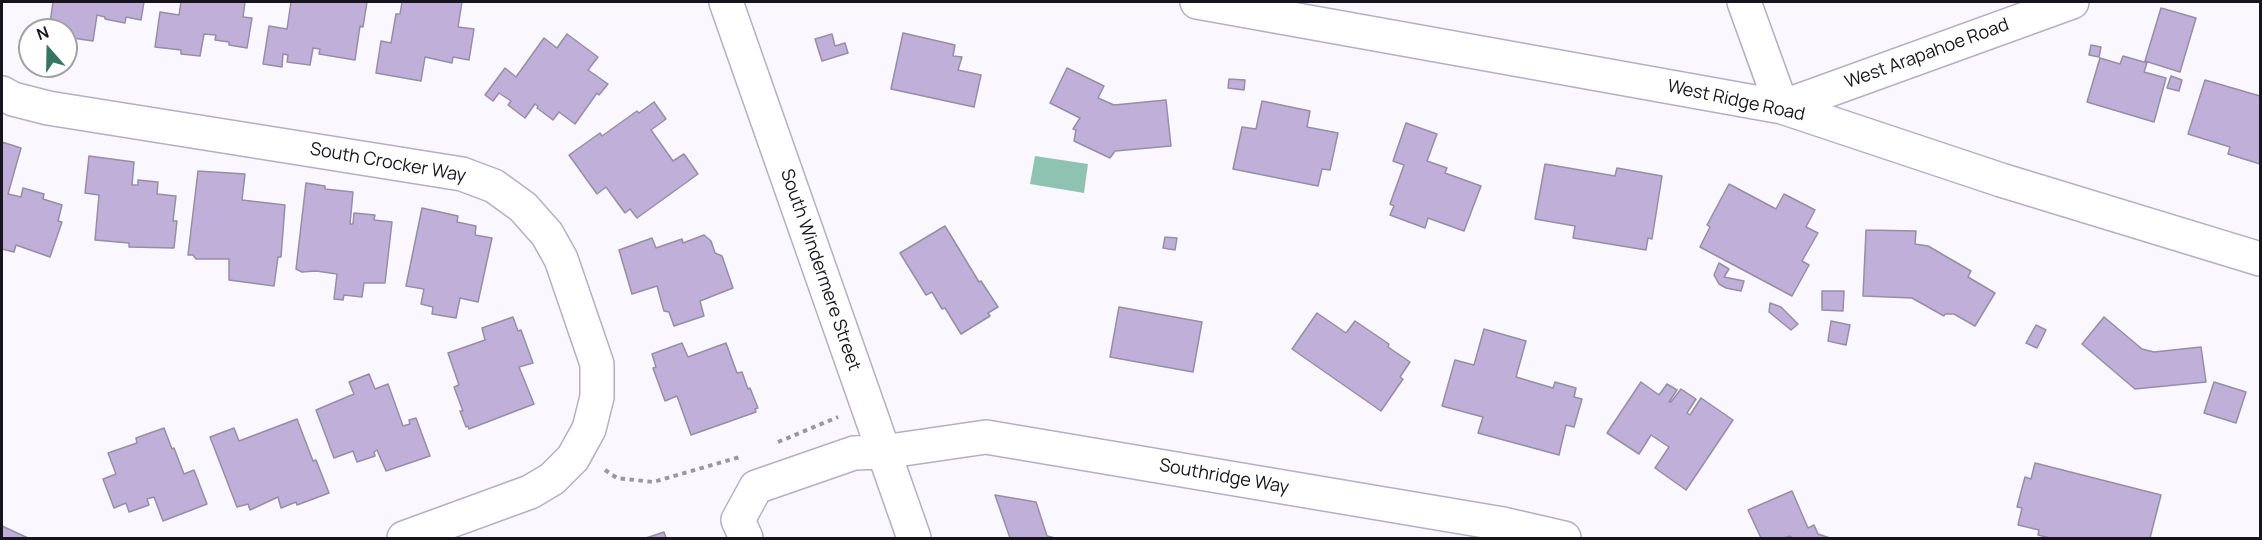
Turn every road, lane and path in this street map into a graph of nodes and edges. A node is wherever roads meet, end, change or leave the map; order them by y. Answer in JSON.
{"nodes":[{"id":1,"x":726,"y":2,"type":"edge"},
{"id":2,"x":1197,"y":2,"type":"edge"},
{"id":3,"x":1744,"y":2,"type":"edge"},
{"id":4,"x":2072,"y":2,"type":"edge"},
{"id":5,"x":1233,"y":4,"type":"edge"},
{"id":6,"x":2,"y":93,"type":"edge"},
{"id":7,"x":1782,"y":107,"type":"junction"},
{"id":8,"x":2260,"y":259,"type":"edge"},
{"id":9,"x":866,"y":403,"type":"junction"},
{"id":10,"x":777,"y":442,"type":"dead end"},
{"id":11,"x":576,"y":451,"type":"junction"},
{"id":12,"x":883,"y":452,"type":"junction"},
{"id":13,"x":747,"y":454,"type":"dead end"},
{"id":14,"x":404,"y":538,"type":"edge"},
{"id":15,"x":746,"y":538,"type":"edge"},
{"id":16,"x":914,"y":538,"type":"edge"},
{"id":17,"x":1564,"y":538,"type":"edge"}],
"edges":[{"from":1,"to":9,"type":"street","name":"South Windermere Street"},
{"from":2,"to":5,"type":"street","name":"West Ridge Road"},
{"from":3,"to":7,"type":"street"},
{"from":4,"to":7,"type":"street","name":"West Arapahoe Road"},
{"from":5,"to":7,"type":"street","name":"West Ridge Road"},
{"from":6,"to":11,"type":"street","name":"South Crocker Way"},
{"from":7,"to":8,"type":"street","name":"West Ridge Road"},
{"from":9,"to":10,"type":"path"},
{"from":9,"to":12,"type":"street","name":"South Windermere Street"},
{"from":11,"to":13,"type":"path"},
{"from":11,"to":14,"type":"street","name":"South Crocker Way"},
{"from":12,"to":15,"type":"street","name":"Southridge Way"},
{"from":12,"to":16,"type":"street","name":"South Windermere Street"},
{"from":12,"to":17,"type":"street","name":"Southridge Way"}]}
